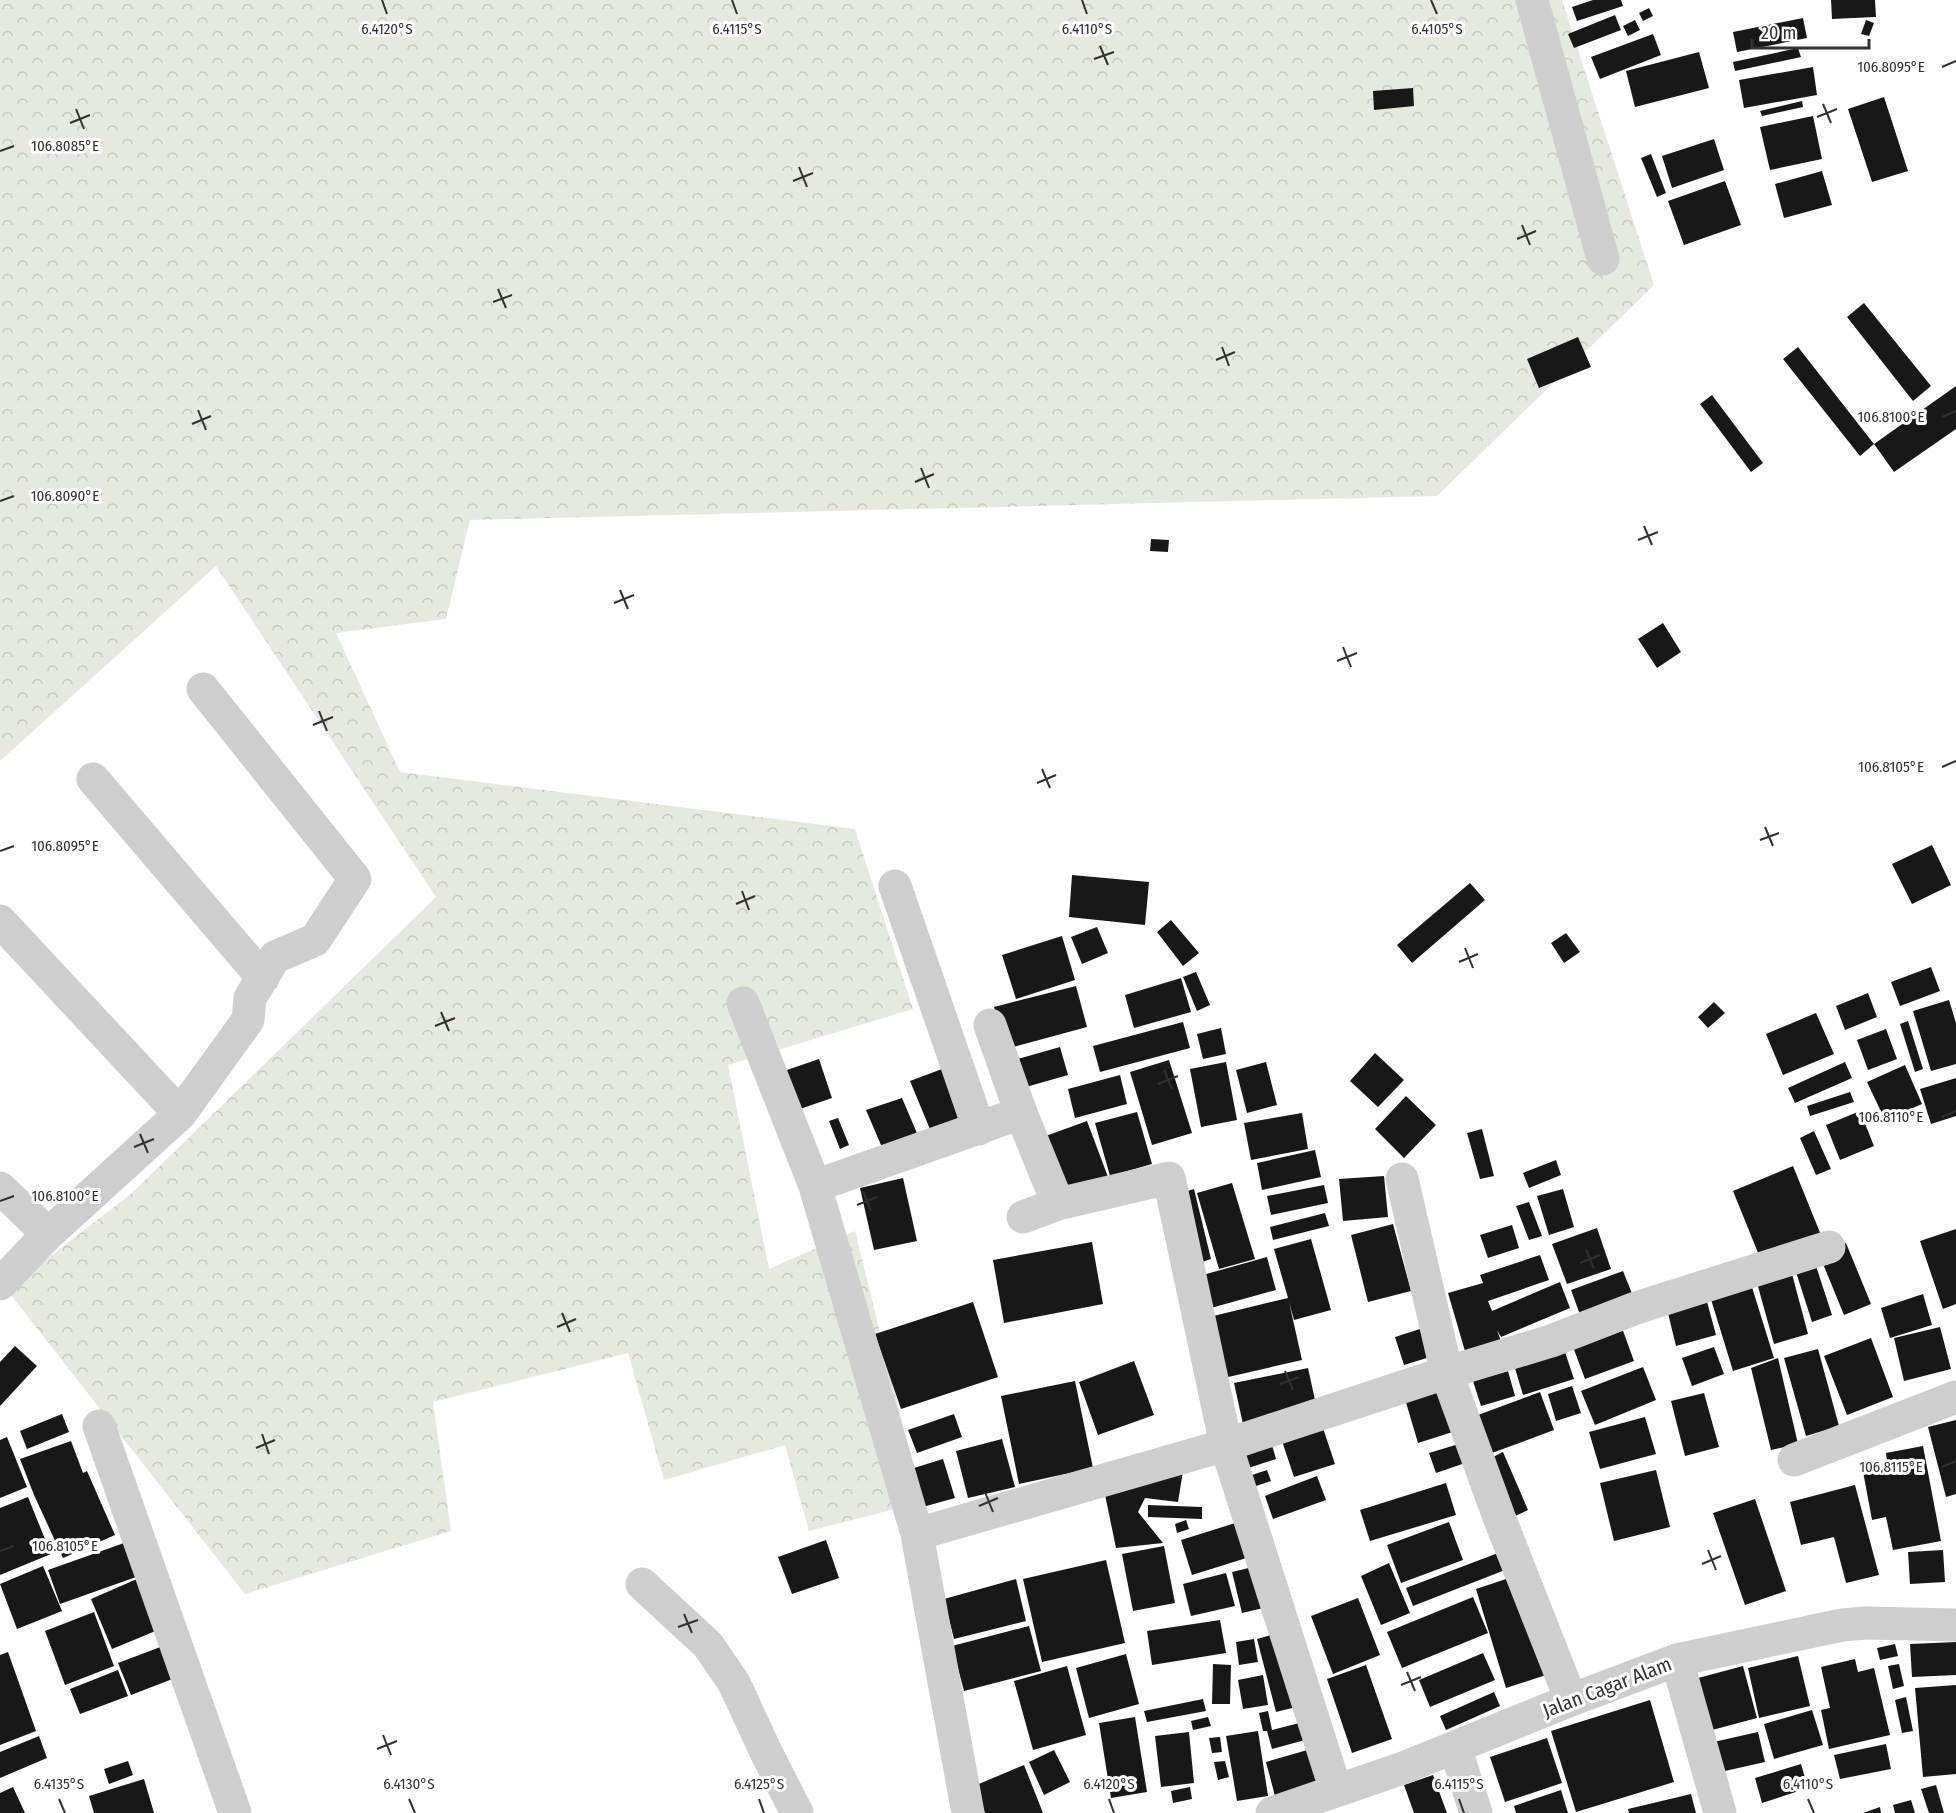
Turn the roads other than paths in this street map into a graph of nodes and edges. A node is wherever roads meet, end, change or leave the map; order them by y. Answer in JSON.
{"nodes":[{"id":1,"x":1532,"y":0,"type":"edge"},
{"id":2,"x":1603,"y":259,"type":"dead end"},
{"id":3,"x":203,"y":689,"type":"dead end"},
{"id":4,"x":93,"y":779,"type":"dead end"},
{"id":5,"x":894,"y":886,"type":"dead end"},
{"id":6,"x":0,"y":921,"type":"edge"},
{"id":7,"x":263,"y":978,"type":"junction"},
{"id":8,"x":744,"y":1003,"type":"dead end"},
{"id":9,"x":990,"y":1025,"type":"dead end"},
{"id":10,"x":1021,"y":1113,"type":"junction"},
{"id":11,"x":180,"y":1114,"type":"junction"},
{"id":12,"x":979,"y":1129,"type":"junction"},
{"id":13,"x":1402,"y":1179,"type":"dead end"},
{"id":14,"x":815,"y":1186,"type":"junction"},
{"id":15,"x":0,"y":1188,"type":"edge"},
{"id":16,"x":1058,"y":1204,"type":"junction"},
{"id":17,"x":1023,"y":1217,"type":"dead end"},
{"id":18,"x":48,"y":1234,"type":"junction"},
{"id":19,"x":1829,"y":1247,"type":"dead end"},
{"id":20,"x":0,"y":1284,"type":"edge"},
{"id":21,"x":1447,"y":1374,"type":"junction"},
{"id":22,"x":1956,"y":1397,"type":"edge"},
{"id":23,"x":99,"y":1426,"type":"dead end"},
{"id":24,"x":1226,"y":1445,"type":"junction"},
{"id":25,"x":1794,"y":1460,"type":"dead end"},
{"id":26,"x":917,"y":1534,"type":"junction"},
{"id":27,"x":642,"y":1584,"type":"dead end"},
{"id":28,"x":1956,"y":1625,"type":"edge"},
{"id":29,"x":1677,"y":1660,"type":"junction"},
{"id":30,"x":1571,"y":1700,"type":"junction"},
{"id":31,"x":1455,"y":1748,"type":"junction"},
{"id":32,"x":1336,"y":1791,"type":"junction"},
{"id":33,"x":235,"y":1813,"type":"edge"},
{"id":34,"x":797,"y":1813,"type":"edge"},
{"id":35,"x":968,"y":1813,"type":"edge"},
{"id":36,"x":1272,"y":1813,"type":"edge"},
{"id":37,"x":1476,"y":1813,"type":"edge"},
{"id":38,"x":1720,"y":1813,"type":"edge"}],
"edges":[{"from":1,"to":2,"type":"street"},
{"from":3,"to":7,"type":"street"},
{"from":4,"to":7,"type":"street"},
{"from":5,"to":12,"type":"street"},
{"from":6,"to":11,"type":"street"},
{"from":7,"to":11,"type":"street"},
{"from":8,"to":14,"type":"street"},
{"from":9,"to":10,"type":"street"},
{"from":10,"to":12,"type":"street"},
{"from":10,"to":16,"type":"street"},
{"from":11,"to":18,"type":"street"},
{"from":12,"to":14,"type":"street"},
{"from":13,"to":21,"type":"street"},
{"from":14,"to":26,"type":"street"},
{"from":15,"to":18,"type":"street"},
{"from":16,"to":17,"type":"street"},
{"from":16,"to":24,"type":"street"},
{"from":18,"to":20,"type":"street"},
{"from":19,"to":21,"type":"street"},
{"from":21,"to":24,"type":"street"},
{"from":21,"to":30,"type":"street"},
{"from":22,"to":25,"type":"street"},
{"from":23,"to":33,"type":"street"},
{"from":24,"to":26,"type":"street"},
{"from":24,"to":32,"type":"street"},
{"from":26,"to":35,"type":"street"},
{"from":27,"to":34,"type":"street"},
{"from":28,"to":29,"type":"street","name":"Jalan Cagar Alam"},
{"from":29,"to":30,"type":"street","name":"Jalan Cagar Alam"},
{"from":29,"to":38,"type":"street"},
{"from":30,"to":31,"type":"street","name":"Jalan Cagar Alam"},
{"from":31,"to":32,"type":"street","name":"Jalan Cagar Alam"},
{"from":31,"to":37,"type":"street"},
{"from":32,"to":36,"type":"street","name":"Jalan Cagar Alam"}]}
